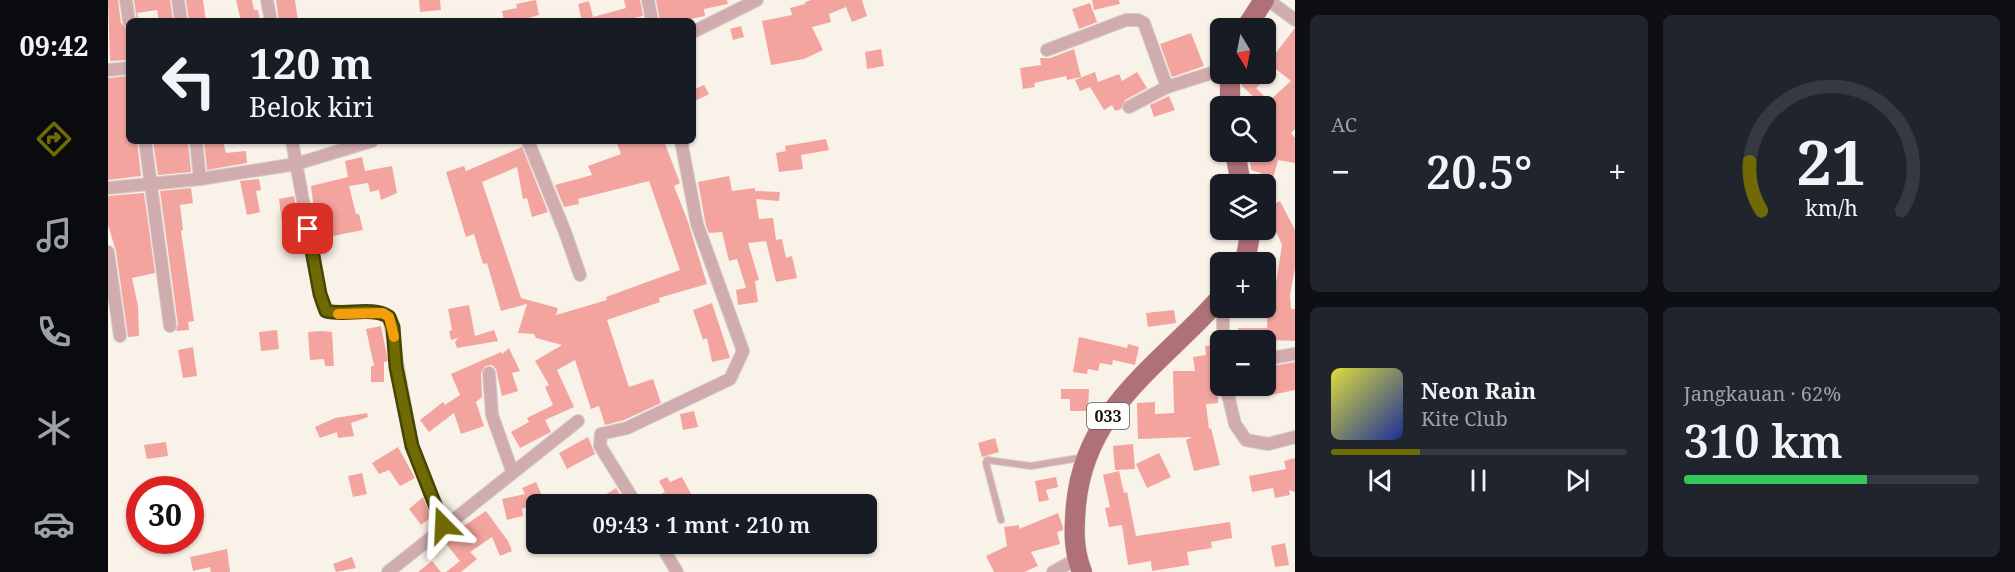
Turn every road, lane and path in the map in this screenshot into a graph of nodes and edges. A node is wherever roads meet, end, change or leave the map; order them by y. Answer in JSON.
{"nodes":[{"id":1,"x":126,"y":0,"type":"edge"},
{"id":2,"x":178,"y":0,"type":"edge"},
{"id":3,"x":267,"y":0,"type":"edge"},
{"id":4,"x":648,"y":0,"type":"edge"},
{"id":5,"x":758,"y":0,"type":"edge"},
{"id":6,"x":1263,"y":0,"type":"edge"},
{"id":7,"x":1268,"y":0,"type":"edge"},
{"id":8,"x":129,"y":18,"type":"edge"},
{"id":9,"x":181,"y":18,"type":"edge"},
{"id":10,"x":270,"y":18,"type":"edge"},
{"id":11,"x":651,"y":18,"type":"edge"},
{"id":12,"x":1252,"y":18,"type":"edge"},
{"id":13,"x":1295,"y":20,"type":"edge"},
{"id":14,"x":696,"y":31,"type":"edge"},
{"id":15,"x":1047,"y":50,"type":"dead end"},
{"id":16,"x":126,"y":68,"type":"edge"},
{"id":17,"x":108,"y":70,"type":"edge"},
{"id":18,"x":1210,"y":73,"type":"edge"},
{"id":19,"x":1167,"y":87,"type":"junction"},
{"id":20,"x":1129,"y":107,"type":"dead end"},
{"id":21,"x":145,"y":144,"type":"edge"},
{"id":22,"x":196,"y":144,"type":"edge"},
{"id":23,"x":293,"y":144,"type":"edge"},
{"id":24,"x":362,"y":144,"type":"edge"},
{"id":25,"x":529,"y":144,"type":"edge"},
{"id":26,"x":682,"y":144,"type":"edge"},
{"id":27,"x":296,"y":164,"type":"junction"},
{"id":28,"x":201,"y":179,"type":"junction"},
{"id":29,"x":150,"y":185,"type":"junction"},
{"id":30,"x":108,"y":188,"type":"edge"},
{"id":31,"x":108,"y":252,"type":"edge"},
{"id":32,"x":580,"y":275,"type":"dead end"},
{"id":33,"x":1210,"y":310,"type":"edge"},
{"id":34,"x":170,"y":327,"type":"dead end"},
{"id":35,"x":120,"y":336,"type":"dead end"},
{"id":36,"x":1295,"y":354,"type":"edge"},
{"id":37,"x":1276,"y":357,"type":"edge"},
{"id":38,"x":489,"y":373,"type":"dead end"},
{"id":39,"x":1228,"y":396,"type":"edge"},
{"id":40,"x":578,"y":421,"type":"dead end"},
{"id":41,"x":1295,"y":437,"type":"edge"},
{"id":42,"x":1087,"y":456,"type":"junction"},
{"id":43,"x":512,"y":471,"type":"junction"},
{"id":44,"x":630,"y":494,"type":"edge"},
{"id":45,"x":1001,"y":520,"type":"dead end"},
{"id":46,"x":443,"y":525,"type":"junction"},
{"id":47,"x":666,"y":554,"type":"edge"},
{"id":48,"x":1079,"y":565,"type":"edge"},
{"id":49,"x":388,"y":572,"type":"edge"},
{"id":50,"x":677,"y":572,"type":"edge"},
{"id":51,"x":1053,"y":572,"type":"edge"}],
"edges":[{"from":1,"to":8,"type":"street"},
{"from":2,"to":9,"type":"street"},
{"from":3,"to":10,"type":"street"},
{"from":4,"to":11,"type":"street"},
{"from":5,"to":14,"type":"street"},
{"from":6,"to":12,"type":"main road"},
{"from":7,"to":13,"type":"street"},
{"from":15,"to":19,"type":"street"},
{"from":16,"to":17,"type":"street"},
{"from":18,"to":19,"type":"street"},
{"from":19,"to":20,"type":"street"},
{"from":21,"to":29,"type":"street"},
{"from":22,"to":28,"type":"street"},
{"from":23,"to":27,"type":"street"},
{"from":24,"to":27,"type":"street"},
{"from":25,"to":32,"type":"street"},
{"from":26,"to":44,"type":"street"},
{"from":27,"to":28,"type":"street"},
{"from":27,"to":46,"type":"street"},
{"from":28,"to":29,"type":"street"},
{"from":29,"to":30,"type":"street"},
{"from":29,"to":34,"type":"street"},
{"from":31,"to":35,"type":"street"},
{"from":33,"to":42,"type":"main road","number":"033"},
{"from":36,"to":37,"type":"street"},
{"from":38,"to":43,"type":"street"},
{"from":39,"to":41,"type":"street"},
{"from":40,"to":43,"type":"street"},
{"from":42,"to":45,"type":"lane"},
{"from":42,"to":48,"type":"main road","number":"033"},
{"from":43,"to":46,"type":"street"},
{"from":46,"to":49,"type":"street"},
{"from":47,"to":50,"type":"street"},
{"from":48,"to":51,"type":"street"}]}
